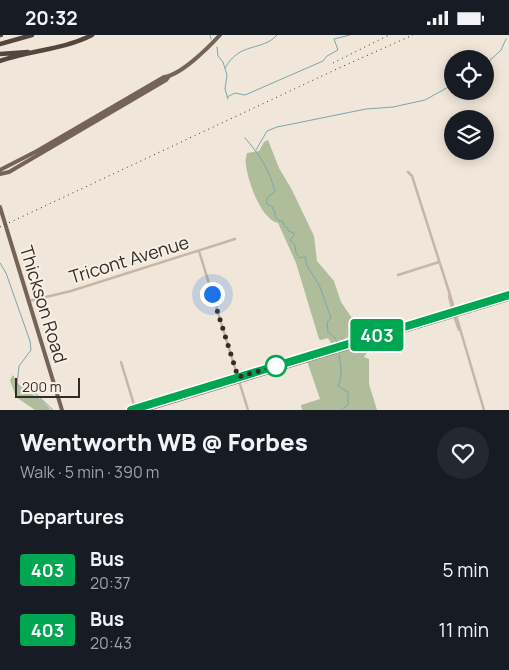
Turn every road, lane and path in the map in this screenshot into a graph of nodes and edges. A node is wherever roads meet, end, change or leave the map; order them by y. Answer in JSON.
{"nodes":[{"id":1,"x":22,"y":35,"type":"edge"},
{"id":2,"x":32,"y":35,"type":"edge"},
{"id":3,"x":92,"y":35,"type":"edge"},
{"id":4,"x":220,"y":35,"type":"edge"},
{"id":5,"x":0,"y":43,"type":"edge"},
{"id":6,"x":49,"y":50,"type":"junction"},
{"id":7,"x":0,"y":54,"type":"edge"},
{"id":8,"x":0,"y":61,"type":"edge"},
{"id":9,"x":169,"y":76,"type":"junction"},
{"id":10,"x":43,"y":147,"type":"junction"},
{"id":11,"x":30,"y":160,"type":"junction"},
{"id":12,"x":1,"y":172,"type":"edge"},
{"id":13,"x":408,"y":172,"type":"dead end"},
{"id":14,"x":0,"y":207,"type":"edge"},
{"id":15,"x":235,"y":239,"type":"dead end"},
{"id":16,"x":199,"y":251,"type":"junction"},
{"id":17,"x":439,"y":262,"type":"junction"},
{"id":18,"x":398,"y":275,"type":"dead end"},
{"id":19,"x":509,"y":297,"type":"edge"},
{"id":20,"x":29,"y":301,"type":"junction"},
{"id":21,"x":454,"y":314,"type":"junction"},
{"id":22,"x":120,"y":362,"type":"dead end"},
{"id":23,"x":239,"y":379,"type":"junction"},
{"id":24,"x":62,"y":410,"type":"edge"},
{"id":25,"x":133,"y":410,"type":"edge"},
{"id":26,"x":145,"y":410,"type":"edge"},
{"id":27,"x":248,"y":410,"type":"edge"},
{"id":28,"x":484,"y":410,"type":"edge"}],
"edges":[{"from":1,"to":5,"type":"highway"},
{"from":2,"to":5,"type":"highway"},
{"from":3,"to":6,"type":"highway"},
{"from":4,"to":9,"type":"main road"},
{"from":6,"to":7,"type":"highway"},
{"from":6,"to":8,"type":"highway"},
{"from":9,"to":10,"type":"main road"},
{"from":9,"to":11,"type":"main road"},
{"from":10,"to":11,"type":"main road"},
{"from":10,"to":12,"type":"main road"},
{"from":11,"to":12,"type":"main road"},
{"from":13,"to":17,"type":"street"},
{"from":14,"to":20,"type":"main road","name":"Thickson Road"},
{"from":15,"to":16,"type":"street","name":"Tricont Avenue"},
{"from":16,"to":20,"type":"street","name":"Tricont Avenue"},
{"from":16,"to":23,"type":"street"},
{"from":17,"to":18,"type":"street"},
{"from":17,"to":21,"type":"street"},
{"from":19,"to":21,"type":"main road"},
{"from":20,"to":24,"type":"main road","name":"Thickson Road"},
{"from":21,"to":23,"type":"main road"},
{"from":21,"to":28,"type":"street"},
{"from":22,"to":25,"type":"street"},
{"from":23,"to":25,"type":"main road"},
{"from":23,"to":26,"type":"main road"},
{"from":23,"to":27,"type":"street"}]}
